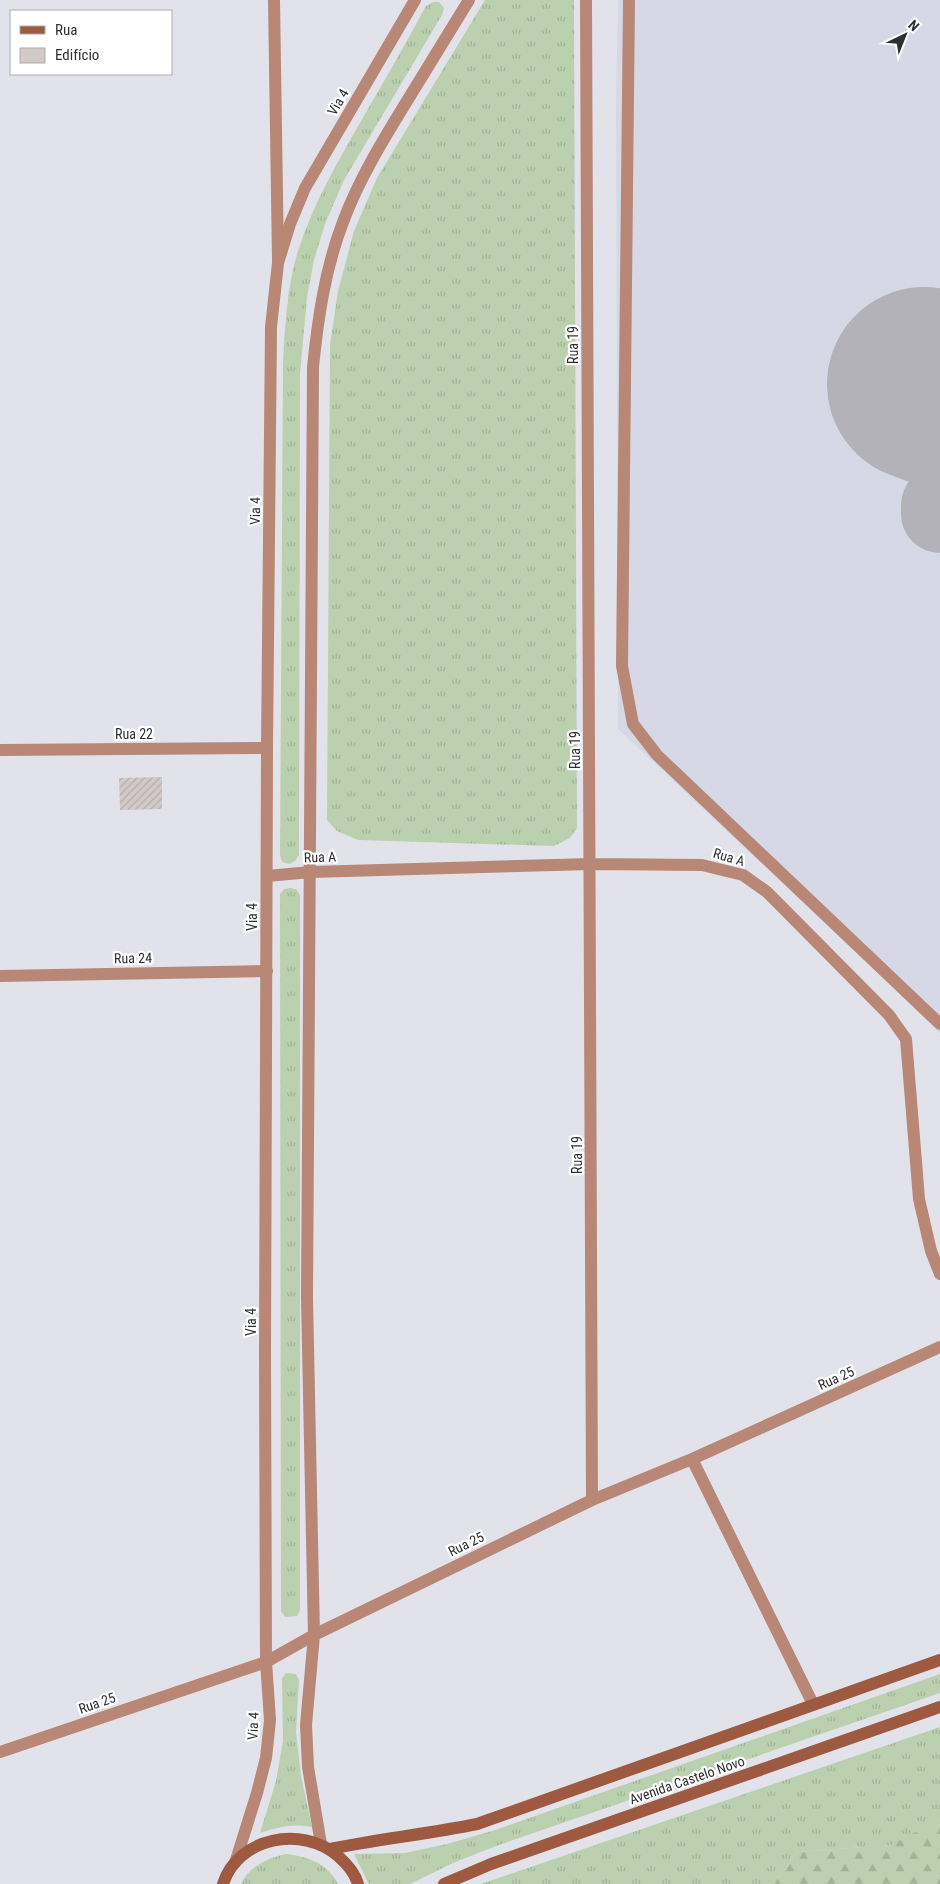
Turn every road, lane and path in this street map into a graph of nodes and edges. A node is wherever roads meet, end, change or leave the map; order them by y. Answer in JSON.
{"nodes":[{"id":1,"x":274,"y":0,"type":"edge"},
{"id":2,"x":414,"y":0,"type":"edge"},
{"id":3,"x":469,"y":0,"type":"edge"},
{"id":4,"x":586,"y":0,"type":"edge"},
{"id":5,"x":629,"y":0,"type":"edge"},
{"id":6,"x":278,"y":263,"type":"junction"},
{"id":7,"x":268,"y":748,"type":"junction"},
{"id":8,"x":0,"y":750,"type":"edge"},
{"id":9,"x":591,"y":864,"type":"junction"},
{"id":10,"x":311,"y":872,"type":"junction"},
{"id":11,"x":267,"y":876,"type":"junction"},
{"id":12,"x":266,"y":971,"type":"junction"},
{"id":13,"x":0,"y":976,"type":"edge"},
{"id":14,"x":940,"y":1024,"type":"edge"},
{"id":15,"x":940,"y":1274,"type":"edge"},
{"id":16,"x":940,"y":1347,"type":"edge"},
{"id":17,"x":692,"y":1459,"type":"junction"},
{"id":18,"x":592,"y":1500,"type":"junction"},
{"id":19,"x":314,"y":1635,"type":"junction"},
{"id":20,"x":940,"y":1660,"type":"edge"},
{"id":21,"x":266,"y":1662,"type":"junction"},
{"id":22,"x":813,"y":1704,"type":"junction"},
{"id":23,"x":940,"y":1708,"type":"edge"},
{"id":24,"x":0,"y":1752,"type":"edge"},
{"id":25,"x":325,"y":1847,"type":"junction"},
{"id":26,"x":235,"y":1863,"type":"junction"},
{"id":27,"x":222,"y":1884,"type":"edge"},
{"id":28,"x":358,"y":1884,"type":"edge"},
{"id":29,"x":444,"y":1884,"type":"edge"}],
"edges":[{"from":1,"to":6,"type":"street"},
{"from":2,"to":6,"type":"street","name":"Via 4"},
{"from":3,"to":10,"type":"street"},
{"from":4,"to":9,"type":"street","name":"Rua 19"},
{"from":5,"to":14,"type":"street"},
{"from":6,"to":7,"type":"street","name":"Via 4"},
{"from":7,"to":8,"type":"street","name":"Rua 22"},
{"from":7,"to":11,"type":"street","name":"Via 4"},
{"from":9,"to":10,"type":"street","name":"Rua A"},
{"from":9,"to":15,"type":"street","name":"Rua A"},
{"from":9,"to":18,"type":"street","name":"Rua 19"},
{"from":10,"to":11,"type":"street","name":"Rua A"},
{"from":10,"to":19,"type":"street"},
{"from":11,"to":12,"type":"street","name":"Via 4"},
{"from":12,"to":13,"type":"street","name":"Rua 24"},
{"from":12,"to":21,"type":"street","name":"Via 4"},
{"from":16,"to":17,"type":"street","name":"Rua 25"},
{"from":17,"to":18,"type":"street","name":"Rua 25"},
{"from":17,"to":22,"type":"street"},
{"from":18,"to":19,"type":"street","name":"Rua 25"},
{"from":19,"to":21,"type":"street","name":"Rua 25"},
{"from":19,"to":25,"type":"street"},
{"from":20,"to":22,"type":"main road"},
{"from":21,"to":24,"type":"street","name":"Rua 25"},
{"from":21,"to":26,"type":"street","name":"Via 4"},
{"from":22,"to":25,"type":"main road"},
{"from":23,"to":29,"type":"main road","name":"Avenida Castelo Novo"},
{"from":25,"to":26,"type":"main road"},
{"from":25,"to":28,"type":"main road"},
{"from":26,"to":27,"type":"main road"}]}
